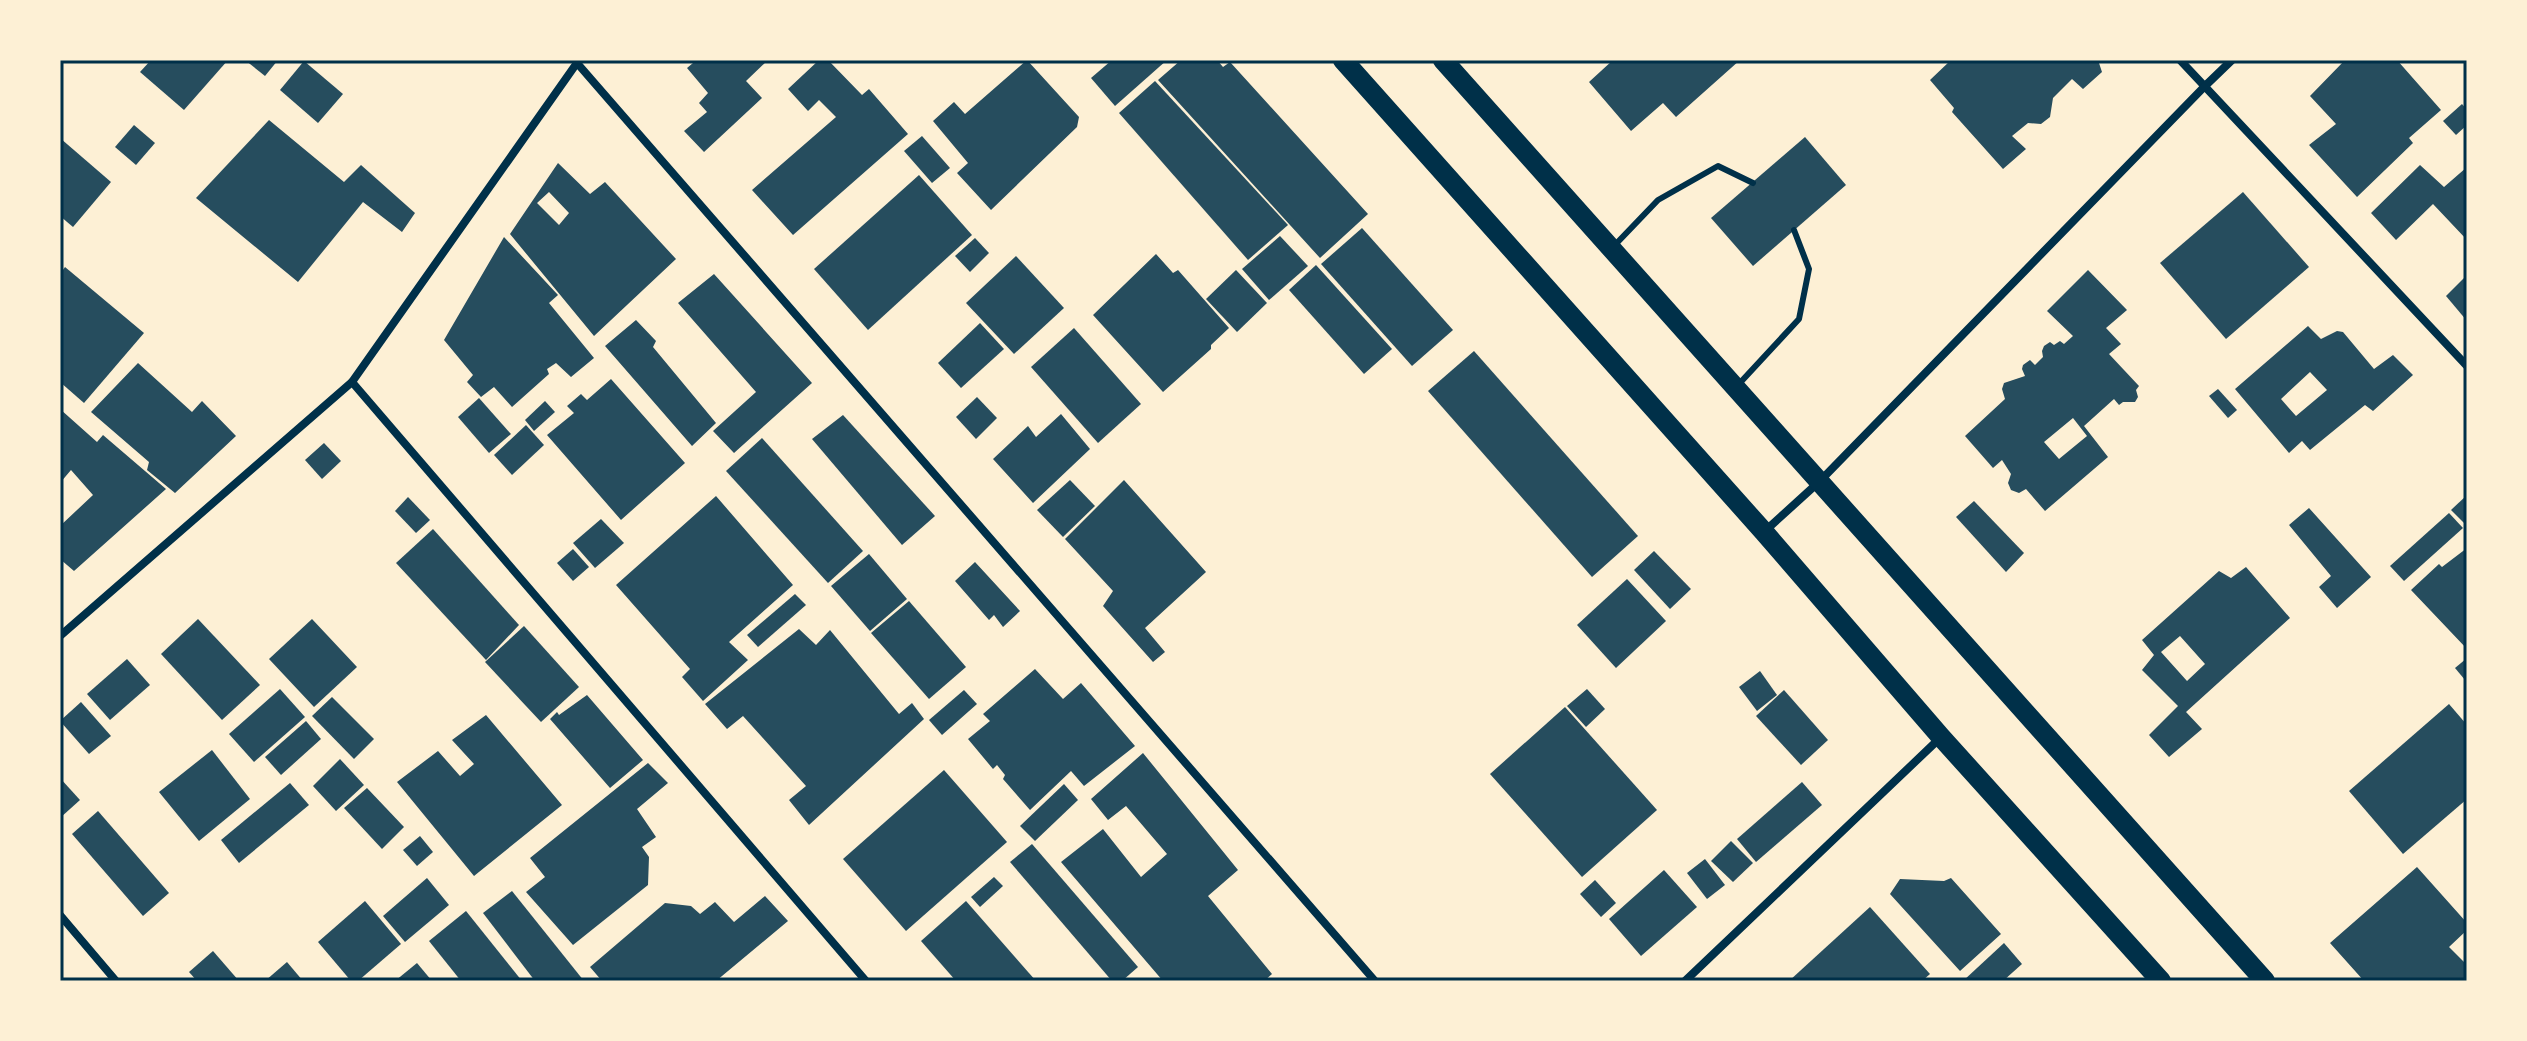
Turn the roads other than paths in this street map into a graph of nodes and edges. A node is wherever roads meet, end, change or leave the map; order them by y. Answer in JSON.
{"nodes":[{"id":1,"x":1343,"y":60,"type":"edge"},
{"id":2,"x":1443,"y":60,"type":"edge"},
{"id":3,"x":2180,"y":60,"type":"edge"},
{"id":4,"x":2232,"y":60,"type":"edge"},
{"id":5,"x":578,"y":61,"type":"edge"},
{"id":6,"x":2204,"y":87,"type":"junction"},
{"id":7,"x":1753,"y":183,"type":"dead end"},
{"id":8,"x":1794,"y":230,"type":"dead end"},
{"id":9,"x":1612,"y":248,"type":"junction"},
{"id":10,"x":2467,"y":366,"type":"edge"},
{"id":11,"x":352,"y":382,"type":"junction"},
{"id":12,"x":1736,"y":388,"type":"junction"},
{"id":13,"x":1820,"y":481,"type":"junction"},
{"id":14,"x":1764,"y":532,"type":"junction"},
{"id":15,"x":60,"y":636,"type":"edge"},
{"id":16,"x":1941,"y":737,"type":"junction"},
{"id":17,"x":60,"y":915,"type":"edge"},
{"id":18,"x":116,"y":981,"type":"edge"},
{"id":19,"x":866,"y":981,"type":"edge"},
{"id":20,"x":1375,"y":981,"type":"edge"},
{"id":21,"x":1685,"y":981,"type":"edge"},
{"id":22,"x":2161,"y":981,"type":"edge"},
{"id":23,"x":2265,"y":981,"type":"edge"}],
"edges":[{"from":1,"to":14,"type":"main road"},
{"from":2,"to":9,"type":"main road"},
{"from":3,"to":6,"type":"street"},
{"from":4,"to":6,"type":"street"},
{"from":5,"to":11,"type":"street"},
{"from":5,"to":20,"type":"street"},
{"from":6,"to":10,"type":"street"},
{"from":6,"to":13,"type":"street"},
{"from":7,"to":9,"type":"lane"},
{"from":8,"to":12,"type":"lane"},
{"from":9,"to":12,"type":"main road"},
{"from":11,"to":15,"type":"street"},
{"from":11,"to":19,"type":"street"},
{"from":12,"to":13,"type":"main road"},
{"from":13,"to":14,"type":"street"},
{"from":13,"to":23,"type":"main road"},
{"from":14,"to":16,"type":"main road"},
{"from":16,"to":21,"type":"street"},
{"from":16,"to":22,"type":"main road"},
{"from":17,"to":18,"type":"street"}]}
